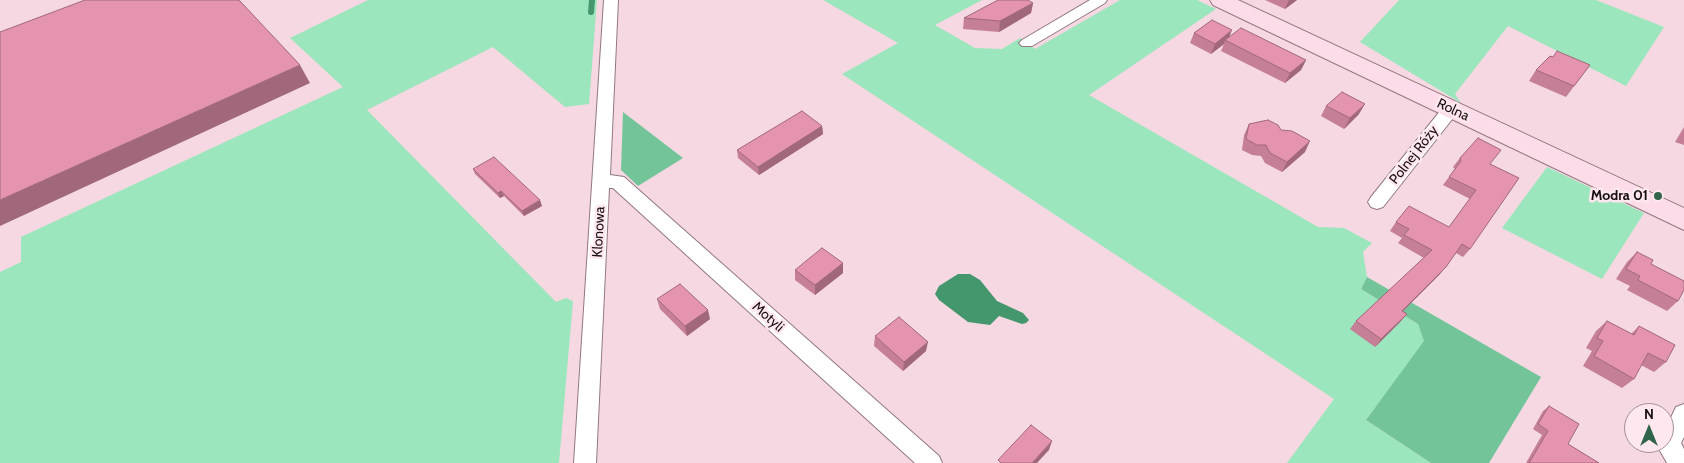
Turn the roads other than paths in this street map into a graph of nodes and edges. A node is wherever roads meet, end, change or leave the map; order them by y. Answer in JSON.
{"nodes":[{"id":1,"x":611,"y":0,"type":"edge"},
{"id":2,"x":1100,"y":0,"type":"edge"},
{"id":3,"x":1221,"y":0,"type":"edge"},
{"id":4,"x":1027,"y":42,"type":"dead end"},
{"id":5,"x":1451,"y":109,"type":"junction"},
{"id":6,"x":602,"y":181,"type":"junction"},
{"id":7,"x":1377,"y":202,"type":"dead end"},
{"id":8,"x":1684,"y":220,"type":"edge"},
{"id":9,"x":1684,"y":414,"type":"edge"},
{"id":10,"x":585,"y":463,"type":"edge"},
{"id":11,"x":931,"y":463,"type":"edge"},
{"id":12,"x":1681,"y":463,"type":"edge"}],
"edges":[{"from":1,"to":6,"type":"street","name":"Klonowa"},
{"from":2,"to":4,"type":"street"},
{"from":3,"to":5,"type":"street","name":"Rolna"},
{"from":5,"to":7,"type":"street","name":"Polnej Róży"},
{"from":5,"to":8,"type":"street","name":"Rolna"},
{"from":6,"to":10,"type":"street","name":"Klonowa"},
{"from":6,"to":11,"type":"street","name":"Motyli"},
{"from":9,"to":12,"type":"street"}]}
